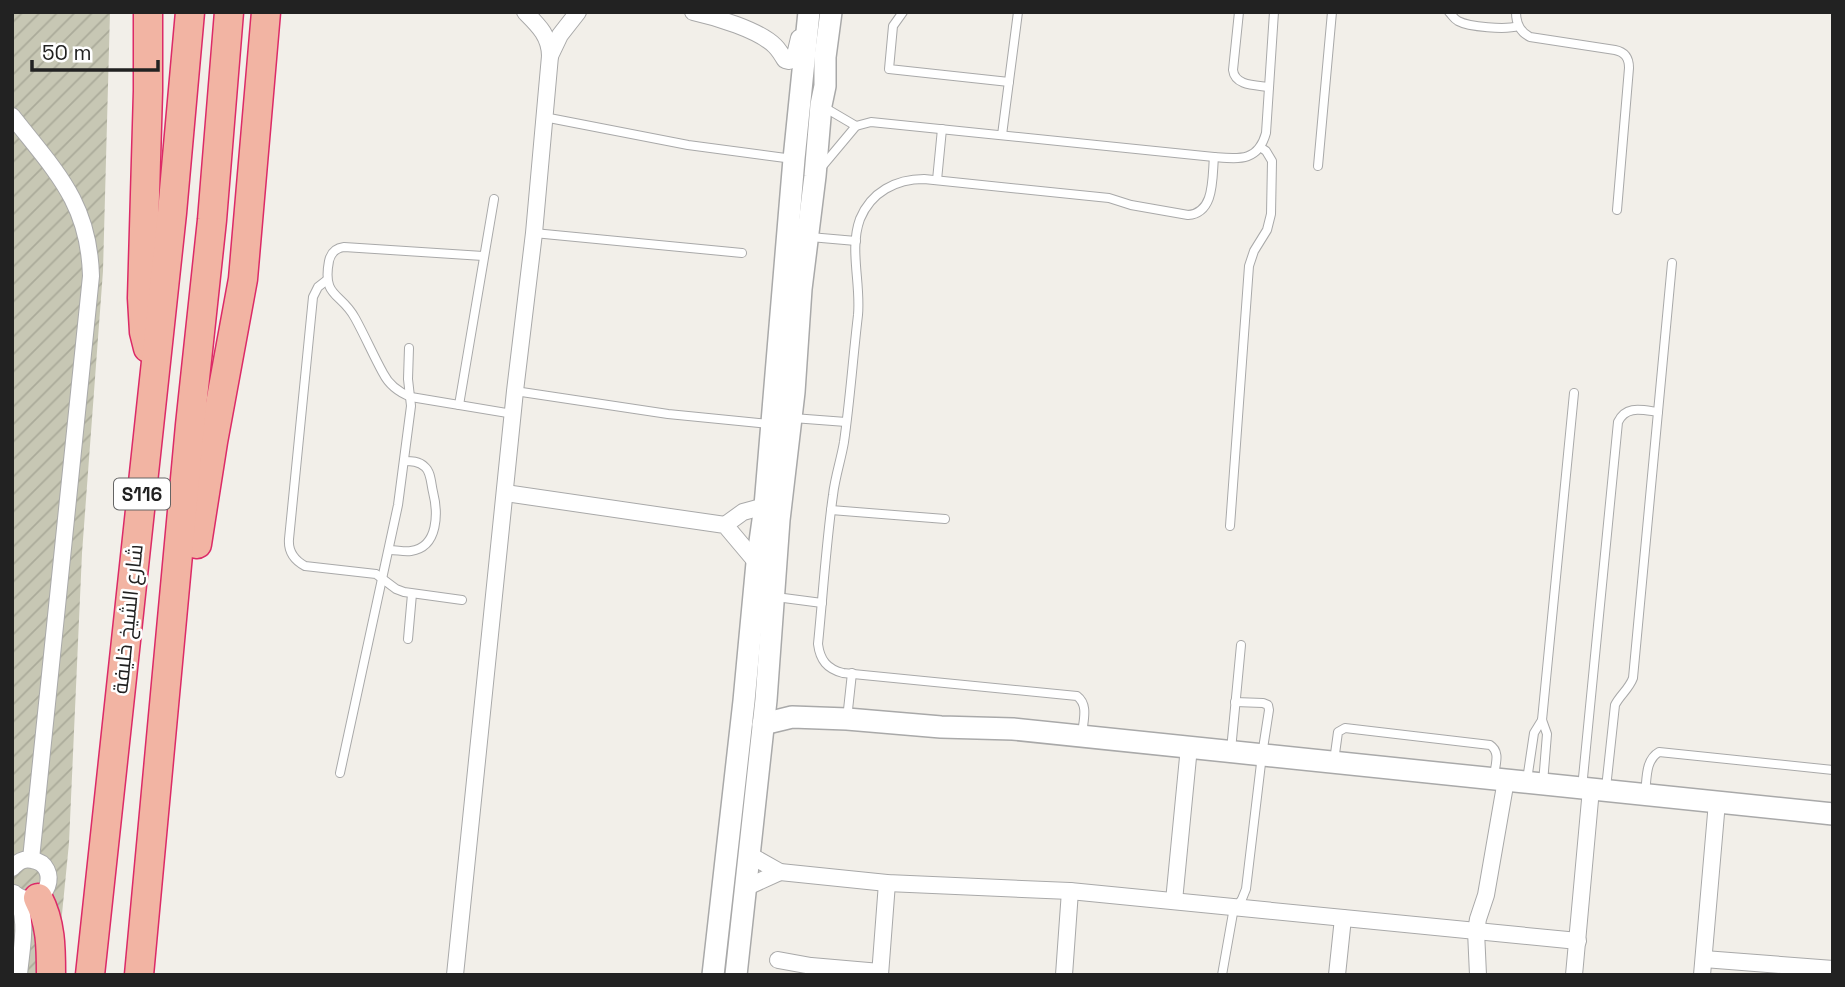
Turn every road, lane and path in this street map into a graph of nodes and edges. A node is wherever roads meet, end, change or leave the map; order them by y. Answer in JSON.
{"nodes":[{"id":1,"x":148,"y":12,"type":"edge"},
{"id":2,"x":190,"y":12,"type":"edge"},
{"id":3,"x":229,"y":12,"type":"edge"},
{"id":4,"x":266,"y":12,"type":"edge"},
{"id":5,"x":525,"y":12,"type":"edge"},
{"id":6,"x":578,"y":12,"type":"edge"},
{"id":7,"x":693,"y":12,"type":"edge"},
{"id":8,"x":903,"y":12,"type":"edge"},
{"id":9,"x":1018,"y":12,"type":"edge"},
{"id":10,"x":1239,"y":12,"type":"edge"},
{"id":11,"x":1274,"y":12,"type":"edge"},
{"id":12,"x":1332,"y":12,"type":"edge"},
{"id":13,"x":1449,"y":12,"type":"edge"},
{"id":14,"x":1516,"y":12,"type":"edge"},
{"id":15,"x":831,"y":13,"type":"edge"},
{"id":16,"x":809,"y":14,"type":"edge"},
{"id":17,"x":1518,"y":26,"type":"junction"},
{"id":18,"x":550,"y":56,"type":"junction"},
{"id":19,"x":1009,"y":82,"type":"junction"},
{"id":20,"x":1269,"y":87,"type":"junction"},
{"id":21,"x":821,"y":105,"type":"junction"},
{"id":22,"x":12,"y":116,"type":"edge"},
{"id":23,"x":544,"y":117,"type":"junction"},
{"id":24,"x":856,"y":126,"type":"junction"},
{"id":25,"x":942,"y":129,"type":"junction"},
{"id":26,"x":1002,"y":135,"type":"junction"},
{"id":27,"x":1260,"y":147,"type":"junction"},
{"id":28,"x":1214,"y":157,"type":"junction"},
{"id":29,"x":794,"y":159,"type":"junction"},
{"id":30,"x":1318,"y":166,"type":"dead end"},
{"id":31,"x":815,"y":176,"type":"junction"},
{"id":32,"x":937,"y":180,"type":"junction"},
{"id":33,"x":494,"y":199,"type":"dead end"},
{"id":34,"x":1617,"y":210,"type":"dead end"},
{"id":35,"x":534,"y":233,"type":"junction"},
{"id":36,"x":807,"y":237,"type":"junction"},
{"id":37,"x":856,"y":241,"type":"junction"},
{"id":38,"x":742,"y":253,"type":"dead end"},
{"id":39,"x":483,"y":256,"type":"junction"},
{"id":40,"x":1672,"y":263,"type":"dead end"},
{"id":41,"x":327,"y":280,"type":"junction"},
{"id":42,"x":409,"y":348,"type":"dead end"},
{"id":43,"x":156,"y":366,"type":"junction"},
{"id":44,"x":515,"y":391,"type":"junction"},
{"id":45,"x":1574,"y":393,"type":"dead end"},
{"id":46,"x":411,"y":397,"type":"junction"},
{"id":47,"x":459,"y":405,"type":"junction"},
{"id":48,"x":1658,"y":411,"type":"junction"},
{"id":49,"x":513,"y":414,"type":"junction"},
{"id":50,"x":781,"y":421,"type":"junction"},
{"id":51,"x":846,"y":422,"type":"junction"},
{"id":52,"x":404,"y":461,"type":"junction"},
{"id":53,"x":505,"y":493,"type":"junction"},
{"id":54,"x":765,"y":506,"type":"junction"},
{"id":55,"x":831,"y":510,"type":"junction"},
{"id":56,"x":945,"y":519,"type":"dead end"},
{"id":57,"x":724,"y":525,"type":"junction"},
{"id":58,"x":1230,"y":526,"type":"dead end"},
{"id":59,"x":390,"y":550,"type":"junction"},
{"id":60,"x":766,"y":564,"type":"junction"},
{"id":61,"x":382,"y":578,"type":"junction"},
{"id":62,"x":412,"y":594,"type":"junction"},
{"id":63,"x":772,"y":597,"type":"junction"},
{"id":64,"x":461,"y":600,"type":"dead end"},
{"id":65,"x":822,"y":603,"type":"junction"},
{"id":66,"x":408,"y":639,"type":"dead end"},
{"id":67,"x":1241,"y":645,"type":"dead end"},
{"id":68,"x":852,"y":673,"type":"junction"},
{"id":69,"x":766,"y":701,"type":"junction"},
{"id":70,"x":1235,"y":702,"type":"junction"},
{"id":71,"x":792,"y":717,"type":"junction"},
{"id":72,"x":846,"y":719,"type":"junction"},
{"id":73,"x":1542,"y":720,"type":"junction"},
{"id":74,"x":763,"y":724,"type":"junction"},
{"id":75,"x":1082,"y":736,"type":"junction"},
{"id":76,"x":1189,"y":747,"type":"junction"},
{"id":77,"x":1230,"y":752,"type":"junction"},
{"id":78,"x":1262,"y":755,"type":"junction"},
{"id":79,"x":1334,"y":762,"type":"junction"},
{"id":80,"x":1833,"y":771,"type":"edge"},
{"id":81,"x":340,"y":774,"type":"dead end"},
{"id":82,"x":1517,"y":782,"type":"junction"},
{"id":83,"x":1593,"y":789,"type":"junction"},
{"id":84,"x":1645,"y":795,"type":"junction"},
{"id":85,"x":1717,"y":802,"type":"junction"},
{"id":86,"x":1833,"y":814,"type":"edge"},
{"id":87,"x":154,"y":822,"type":"junction"},
{"id":88,"x":748,"y":854,"type":"junction"},
{"id":89,"x":31,"y":859,"type":"junction"},
{"id":90,"x":12,"y":868,"type":"edge"},
{"id":91,"x":780,"y":872,"type":"junction"},
{"id":92,"x":887,"y":883,"type":"junction"},
{"id":93,"x":745,"y":888,"type":"junction"},
{"id":94,"x":1070,"y":891,"type":"junction"},
{"id":95,"x":22,"y":895,"type":"edge"},
{"id":96,"x":1174,"y":901,"type":"junction"},
{"id":97,"x":1235,"y":908,"type":"junction"},
{"id":98,"x":1343,"y":918,"type":"junction"},
{"id":99,"x":1476,"y":931,"type":"junction"},
{"id":100,"x":1578,"y":941,"type":"junction"},
{"id":101,"x":778,"y":960,"type":"dead end"},
{"id":102,"x":1703,"y":967,"type":"edge"},
{"id":103,"x":1830,"y":971,"type":"edge"},
{"id":104,"x":880,"y":973,"type":"edge"},
{"id":105,"x":19,"y":975,"type":"edge"},
{"id":106,"x":51,"y":975,"type":"edge"},
{"id":107,"x":90,"y":975,"type":"edge"},
{"id":108,"x":139,"y":975,"type":"edge"},
{"id":109,"x":455,"y":975,"type":"edge"},
{"id":110,"x":713,"y":975,"type":"edge"},
{"id":111,"x":736,"y":975,"type":"edge"},
{"id":112,"x":1064,"y":975,"type":"edge"},
{"id":113,"x":1222,"y":975,"type":"edge"},
{"id":114,"x":1337,"y":975,"type":"edge"},
{"id":115,"x":1478,"y":975,"type":"edge"},
{"id":116,"x":1574,"y":975,"type":"edge"}],
"edges":[{"from":1,"to":43,"type":"highway"},
{"from":2,"to":43,"type":"highway","name":"شارع الشيخ خليفة","number":"S116"},
{"from":3,"to":87,"type":"highway","name":"شارع الشيخ خليفة","number":"S116"},
{"from":4,"to":87,"type":"highway"},
{"from":5,"to":18,"type":"street"},
{"from":6,"to":18,"type":"street"},
{"from":7,"to":16,"type":"street"},
{"from":8,"to":19,"type":"lane"},
{"from":9,"to":19,"type":"lane"},
{"from":10,"to":20,"type":"lane"},
{"from":11,"to":20,"type":"lane"},
{"from":12,"to":30,"type":"lane"},
{"from":13,"to":17,"type":"lane"},
{"from":14,"to":17,"type":"lane"},
{"from":15,"to":21,"type":"street"},
{"from":16,"to":29,"type":"street"},
{"from":17,"to":34,"type":"lane"},
{"from":18,"to":23,"type":"street"},
{"from":19,"to":26,"type":"lane"},
{"from":20,"to":27,"type":"lane"},
{"from":21,"to":24,"type":"lane"},
{"from":21,"to":31,"type":"street"},
{"from":22,"to":89,"type":"street"},
{"from":23,"to":29,"type":"lane"},
{"from":23,"to":35,"type":"street"},
{"from":24,"to":25,"type":"lane"},
{"from":24,"to":31,"type":"lane"},
{"from":25,"to":26,"type":"lane"},
{"from":25,"to":32,"type":"lane"},
{"from":26,"to":28,"type":"lane"},
{"from":27,"to":28,"type":"lane"},
{"from":27,"to":58,"type":"lane"},
{"from":28,"to":32,"type":"lane"},
{"from":29,"to":50,"type":"street"},
{"from":31,"to":36,"type":"street"},
{"from":32,"to":37,"type":"lane"},
{"from":33,"to":39,"type":"lane"},
{"from":35,"to":38,"type":"lane"},
{"from":35,"to":44,"type":"street"},
{"from":36,"to":37,"type":"lane"},
{"from":36,"to":50,"type":"street"},
{"from":37,"to":51,"type":"lane"},
{"from":39,"to":41,"type":"lane"},
{"from":39,"to":47,"type":"lane"},
{"from":40,"to":48,"type":"lane"},
{"from":41,"to":46,"type":"lane"},
{"from":41,"to":61,"type":"lane"},
{"from":42,"to":46,"type":"lane"},
{"from":43,"to":107,"type":"highway","name":"شارع الشيخ خليفة","number":"S116"},
{"from":44,"to":49,"type":"street"},
{"from":44,"to":50,"type":"lane"},
{"from":45,"to":73,"type":"lane"},
{"from":46,"to":47,"type":"lane"},
{"from":46,"to":52,"type":"lane"},
{"from":47,"to":49,"type":"lane"},
{"from":48,"to":83,"type":"lane"},
{"from":48,"to":83,"type":"lane"},
{"from":49,"to":53,"type":"street"},
{"from":50,"to":51,"type":"lane"},
{"from":50,"to":54,"type":"street"},
{"from":50,"to":60,"type":"street"},
{"from":51,"to":55,"type":"lane"},
{"from":52,"to":59,"type":"lane"},
{"from":52,"to":59,"type":"lane"},
{"from":53,"to":57,"type":"street"},
{"from":53,"to":109,"type":"street"},
{"from":54,"to":57,"type":"street"},
{"from":54,"to":60,"type":"street"},
{"from":55,"to":56,"type":"lane"},
{"from":55,"to":65,"type":"lane"},
{"from":57,"to":60,"type":"street"},
{"from":59,"to":61,"type":"lane"},
{"from":60,"to":63,"type":"street"},
{"from":60,"to":110,"type":"street"},
{"from":61,"to":62,"type":"lane"},
{"from":61,"to":81,"type":"lane"},
{"from":62,"to":64,"type":"lane"},
{"from":62,"to":66,"type":"lane"},
{"from":63,"to":65,"type":"lane"},
{"from":63,"to":69,"type":"street"},
{"from":65,"to":68,"type":"lane"},
{"from":67,"to":70,"type":"lane"},
{"from":68,"to":72,"type":"lane"},
{"from":68,"to":75,"type":"lane"},
{"from":69,"to":71,"type":"street"},
{"from":69,"to":74,"type":"street"},
{"from":70,"to":77,"type":"lane"},
{"from":70,"to":78,"type":"lane"},
{"from":71,"to":72,"type":"street"},
{"from":71,"to":74,"type":"street"},
{"from":72,"to":75,"type":"street"},
{"from":73,"to":82,"type":"lane"},
{"from":73,"to":82,"type":"lane"},
{"from":74,"to":88,"type":"street"},
{"from":75,"to":76,"type":"street"},
{"from":76,"to":77,"type":"street"},
{"from":76,"to":96,"type":"street"},
{"from":77,"to":78,"type":"street"},
{"from":78,"to":79,"type":"street"},
{"from":78,"to":97,"type":"lane"},
{"from":79,"to":82,"type":"street"},
{"from":79,"to":82,"type":"lane"},
{"from":80,"to":84,"type":"lane"},
{"from":82,"to":83,"type":"street"},
{"from":82,"to":99,"type":"street"},
{"from":83,"to":84,"type":"street"},
{"from":83,"to":100,"type":"street"},
{"from":84,"to":85,"type":"street"},
{"from":85,"to":86,"type":"street"},
{"from":85,"to":102,"type":"street"},
{"from":87,"to":108,"type":"highway","name":"شارع الشيخ خليفة","number":"S116"},
{"from":88,"to":91,"type":"street"},
{"from":88,"to":93,"type":"street"},
{"from":89,"to":90,"type":"street"},
{"from":89,"to":95,"type":"street"},
{"from":91,"to":92,"type":"street"},
{"from":91,"to":93,"type":"street"},
{"from":92,"to":94,"type":"street"},
{"from":92,"to":104,"type":"street"},
{"from":93,"to":111,"type":"street"},
{"from":94,"to":96,"type":"street"},
{"from":94,"to":112,"type":"street"},
{"from":95,"to":105,"type":"street"},
{"from":95,"to":106,"type":"highway"},
{"from":96,"to":97,"type":"street"},
{"from":97,"to":98,"type":"street"},
{"from":97,"to":113,"type":"lane"},
{"from":98,"to":99,"type":"street"},
{"from":98,"to":114,"type":"street"},
{"from":99,"to":100,"type":"street"},
{"from":99,"to":115,"type":"street"},
{"from":100,"to":116,"type":"street"},
{"from":101,"to":104,"type":"street"},
{"from":102,"to":103,"type":"street"}]}
